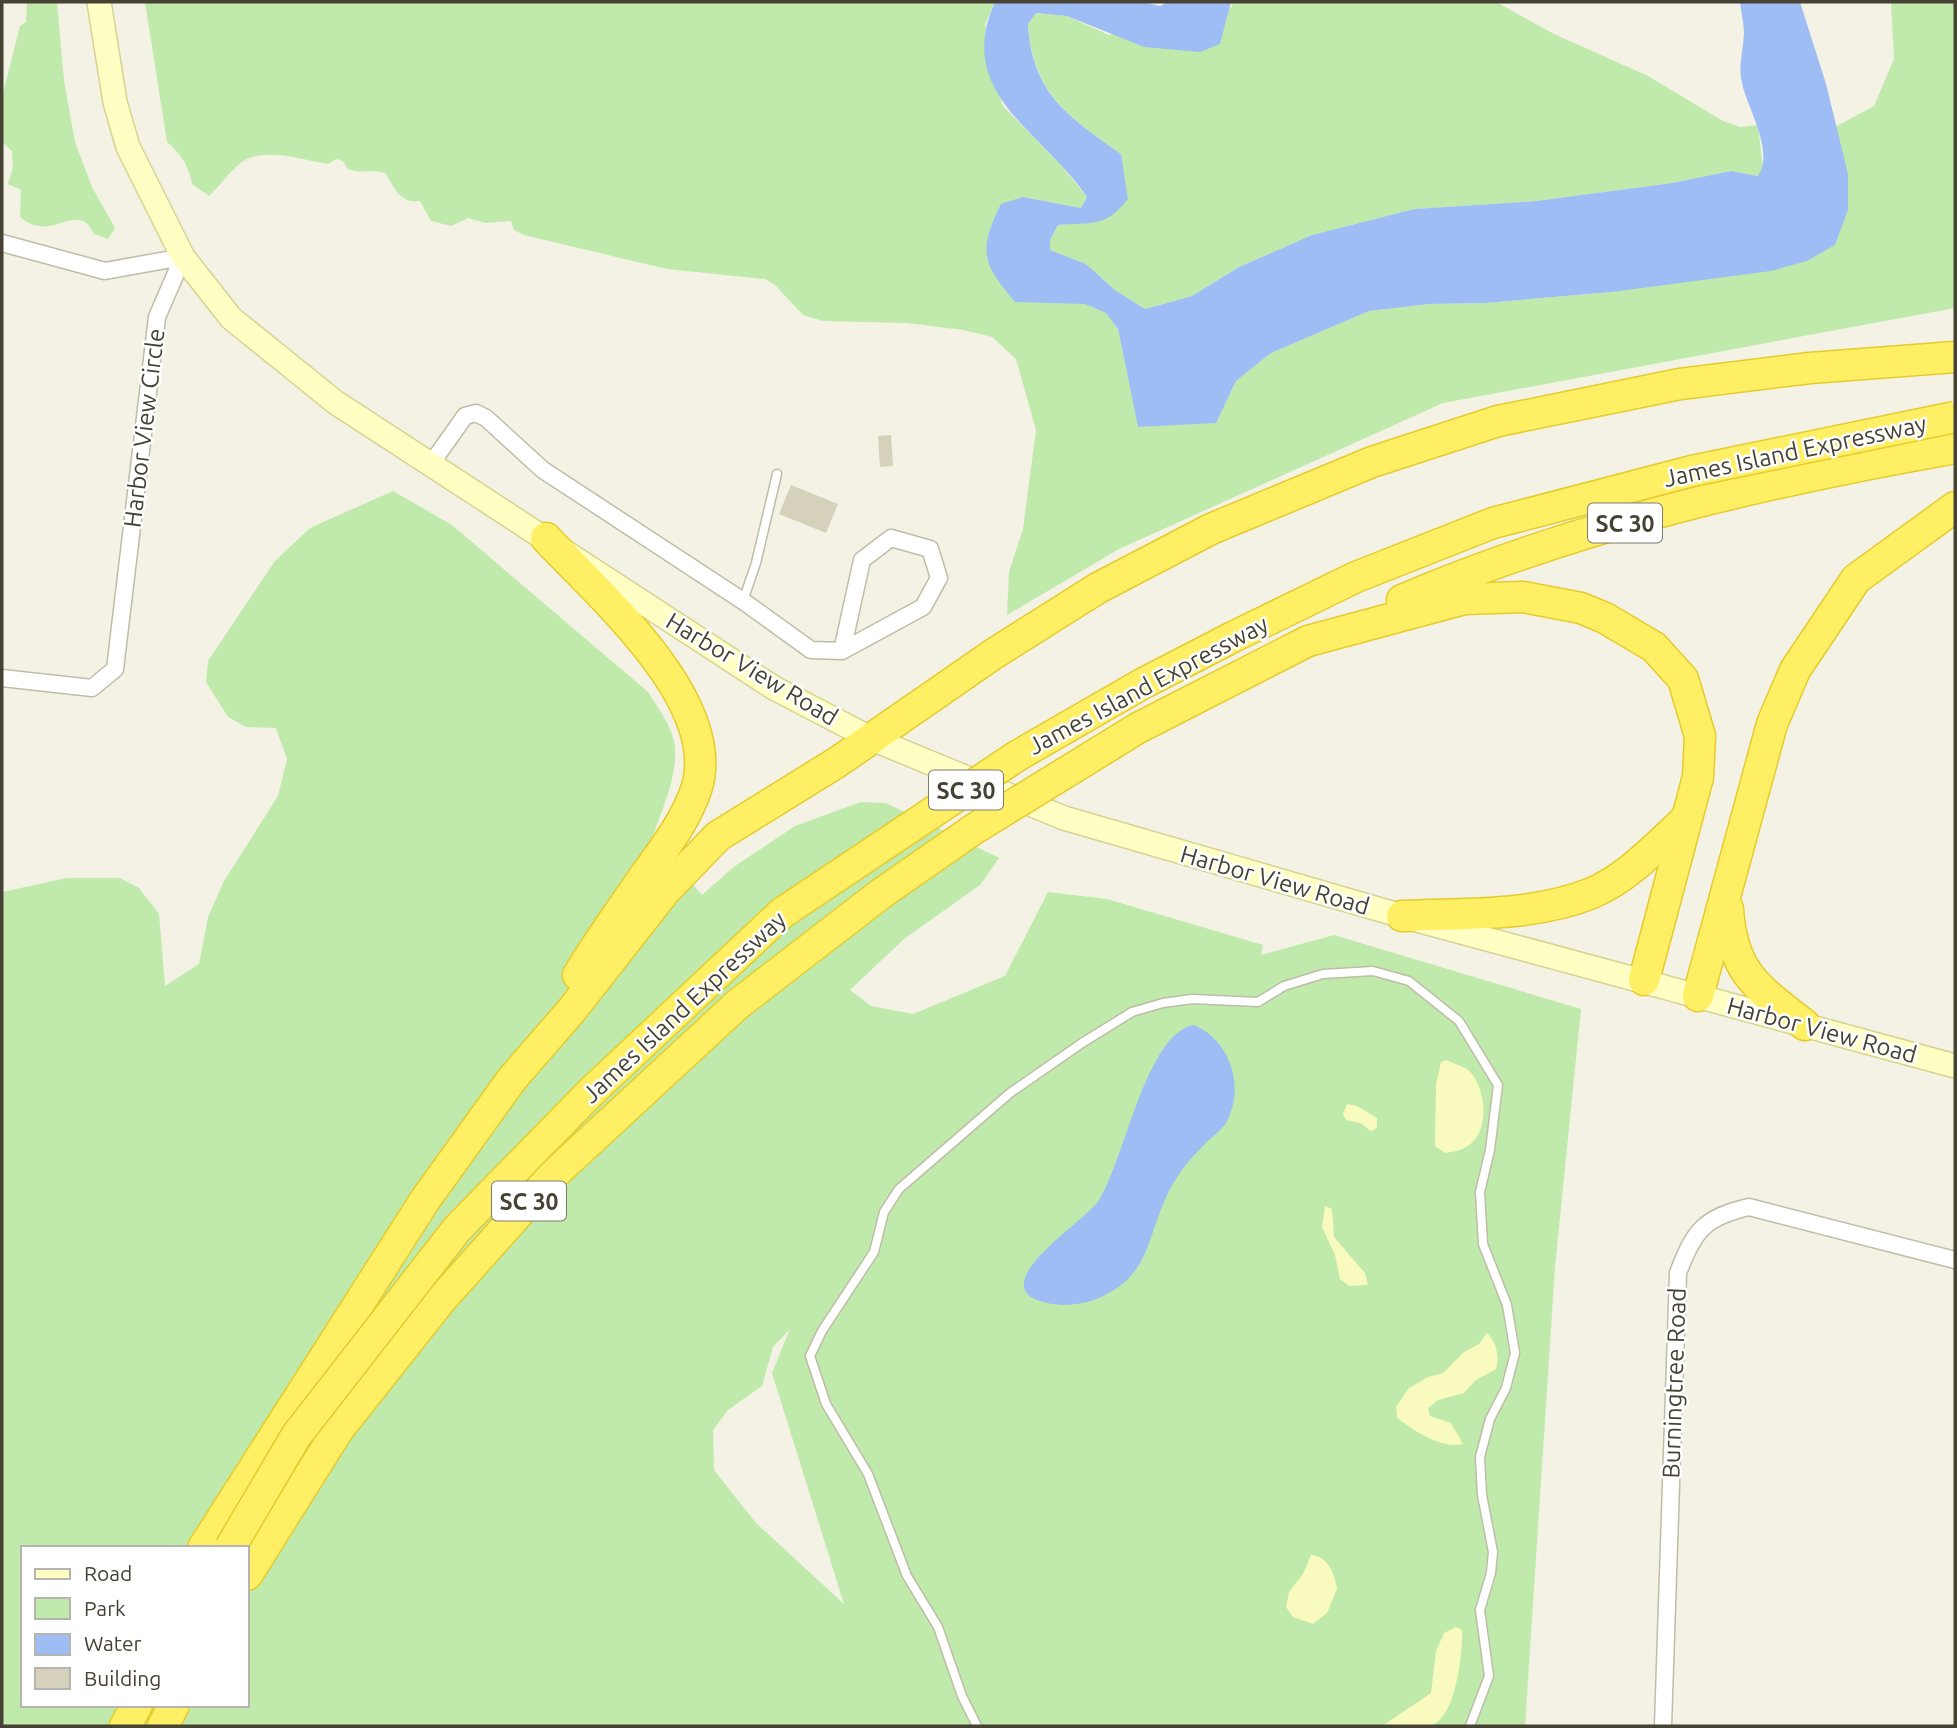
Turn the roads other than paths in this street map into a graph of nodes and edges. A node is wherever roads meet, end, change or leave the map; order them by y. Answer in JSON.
{"nodes":[{"id":1,"x":99,"y":2,"type":"edge"},
{"id":2,"x":2,"y":243,"type":"edge"},
{"id":3,"x":183,"y":257,"type":"junction"},
{"id":4,"x":1955,"y":357,"type":"edge"},
{"id":5,"x":1955,"y":417,"type":"edge"},
{"id":6,"x":1955,"y":448,"type":"edge"},
{"id":7,"x":431,"y":464,"type":"junction"},
{"id":8,"x":777,"y":474,"type":"dead end"},
{"id":9,"x":1955,"y":506,"type":"edge"},
{"id":10,"x":546,"y":538,"type":"junction"},
{"id":11,"x":743,"y":601,"type":"junction"},
{"id":12,"x":1308,"y":641,"type":"junction"},
{"id":13,"x":842,"y":651,"type":"junction"},
{"id":14,"x":2,"y":678,"type":"edge"},
{"id":15,"x":870,"y":738,"type":"junction"},
{"id":16,"x":1684,"y":821,"type":"junction"},
{"id":17,"x":1727,"y":891,"type":"junction"},
{"id":18,"x":1402,"y":916,"type":"junction"},
{"id":19,"x":1644,"y":980,"type":"junction"},
{"id":20,"x":1698,"y":996,"type":"junction"},
{"id":21,"x":1805,"y":1025,"type":"junction"},
{"id":22,"x":1955,"y":1066,"type":"edge"},
{"id":23,"x":512,"y":1079,"type":"junction"},
{"id":24,"x":1955,"y":1260,"type":"edge"},
{"id":25,"x":204,"y":1546,"type":"edge"},
{"id":26,"x":231,"y":1546,"type":"edge"},
{"id":27,"x":248,"y":1573,"type":"edge"},
{"id":28,"x":123,"y":1707,"type":"edge"},
{"id":29,"x":136,"y":1707,"type":"edge"},
{"id":30,"x":173,"y":1707,"type":"edge"},
{"id":31,"x":114,"y":1726,"type":"edge"},
{"id":32,"x":125,"y":1726,"type":"edge"},
{"id":33,"x":163,"y":1726,"type":"edge"},
{"id":34,"x":977,"y":1726,"type":"edge"},
{"id":35,"x":1470,"y":1726,"type":"edge"},
{"id":36,"x":1663,"y":1726,"type":"edge"}],
"edges":[{"from":1,"to":3,"type":"main road","name":"Harbor View Road"},
{"from":2,"to":3,"type":"street"},
{"from":3,"to":7,"type":"main road","name":"Harbor View Road"},
{"from":3,"to":14,"type":"street","name":"Harbor View Circle"},
{"from":4,"to":15,"type":"highway"},
{"from":5,"to":26,"type":"highway","name":"James Island Expressway","number":"SC 30","bridge":true},
{"from":6,"to":12,"type":"highway","name":"James Island Expressway","number":"SC 30"},
{"from":7,"to":10,"type":"main road","name":"Harbor View Road"},
{"from":7,"to":11,"type":"street"},
{"from":8,"to":11,"type":"lane"},
{"from":9,"to":17,"type":"highway"},
{"from":10,"to":15,"type":"main road","name":"Harbor View Road"},
{"from":10,"to":23,"type":"highway"},
{"from":11,"to":13,"type":"street"},
{"from":12,"to":16,"type":"highway"},
{"from":12,"to":27,"type":"highway","name":"James Island Expressway","number":"SC 30","bridge":true},
{"from":13,"to":13,"type":"street"},
{"from":15,"to":18,"type":"main road","name":"Harbor View Road"},
{"from":15,"to":23,"type":"highway"},
{"from":16,"to":18,"type":"highway"},
{"from":16,"to":19,"type":"highway"},
{"from":17,"to":20,"type":"highway"},
{"from":17,"to":21,"type":"highway"},
{"from":18,"to":19,"type":"main road","name":"Harbor View Road"},
{"from":19,"to":20,"type":"main road","name":"Harbor View Road"},
{"from":20,"to":21,"type":"main road","name":"Harbor View Road"},
{"from":21,"to":22,"type":"main road","name":"Harbor View Road"},
{"from":23,"to":25,"type":"highway"},
{"from":24,"to":36,"type":"street","name":"Burningtree Road"},
{"from":28,"to":31,"type":"highway"},
{"from":29,"to":32,"type":"highway"},
{"from":30,"to":33,"type":"highway"},
{"from":34,"to":35,"type":"lane"}]}
